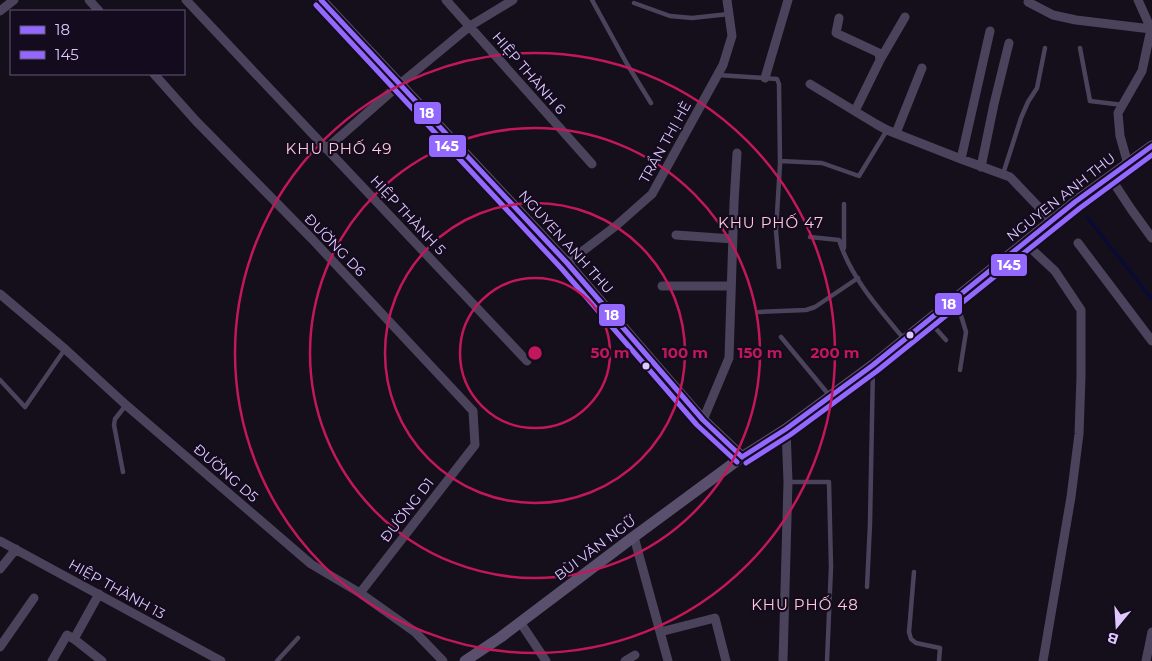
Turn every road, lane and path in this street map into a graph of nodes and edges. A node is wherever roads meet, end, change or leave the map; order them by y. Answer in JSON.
{"nodes":[{"id":1,"x":14,"y":0,"type":"edge"},
{"id":2,"x":89,"y":0,"type":"edge"},
{"id":3,"x":186,"y":0,"type":"edge"},
{"id":4,"x":321,"y":0,"type":"edge"},
{"id":5,"x":446,"y":0,"type":"edge"},
{"id":6,"x":513,"y":0,"type":"edge"},
{"id":7,"x":592,"y":0,"type":"edge"},
{"id":8,"x":727,"y":0,"type":"edge"},
{"id":9,"x":788,"y":0,"type":"edge"},
{"id":10,"x":1142,"y":1,"type":"edge"},
{"id":11,"x":1028,"y":2,"type":"dead end"},
{"id":12,"x":634,"y":3,"type":"dead end"},
{"id":13,"x":98,"y":10,"type":"edge"},
{"id":14,"x":0,"y":11,"type":"edge"},
{"id":15,"x":729,"y":14,"type":"junction"},
{"id":16,"x":906,"y":17,"type":"dead end"},
{"id":17,"x":839,"y":18,"type":"dead end"},
{"id":18,"x":470,"y":26,"type":"junction"},
{"id":19,"x":1151,"y":29,"type":"edge"},
{"id":20,"x":990,"y":31,"type":"dead end"},
{"id":21,"x":1009,"y":43,"type":"dead end"},
{"id":22,"x":1045,"y":48,"type":"dead end"},
{"id":23,"x":1080,"y":48,"type":"dead end"},
{"id":24,"x":880,"y":60,"type":"junction"},
{"id":25,"x":922,"y":68,"type":"dead end"},
{"id":26,"x":155,"y":75,"type":"edge"},
{"id":27,"x":718,"y":76,"type":"junction"},
{"id":28,"x":765,"y":78,"type":"junction"},
{"id":29,"x":400,"y":84,"type":"junction"},
{"id":30,"x":810,"y":84,"type":"dead end"},
{"id":31,"x":651,"y":103,"type":"dead end"},
{"id":32,"x":1123,"y":105,"type":"junction"},
{"id":33,"x":855,"y":111,"type":"junction"},
{"id":34,"x":891,"y":131,"type":"junction"},
{"id":35,"x":1152,"y":146,"type":"edge"},
{"id":36,"x":326,"y":149,"type":"junction"},
{"id":37,"x":737,"y":153,"type":"dead end"},
{"id":38,"x":961,"y":159,"type":"junction"},
{"id":39,"x":780,"y":161,"type":"junction"},
{"id":40,"x":592,"y":164,"type":"dead end"},
{"id":41,"x":1128,"y":164,"type":"junction"},
{"id":42,"x":981,"y":166,"type":"junction"},
{"id":43,"x":1002,"y":175,"type":"junction"},
{"id":44,"x":1110,"y":177,"type":"junction"},
{"id":45,"x":844,"y":204,"type":"dead end"},
{"id":46,"x":1052,"y":221,"type":"junction"},
{"id":47,"x":676,"y":236,"type":"dead end"},
{"id":48,"x":810,"y":236,"type":"dead end"},
{"id":49,"x":1152,"y":238,"type":"edge"},
{"id":50,"x":733,"y":239,"type":"junction"},
{"id":51,"x":1025,"y":243,"type":"junction"},
{"id":52,"x":1078,"y":244,"type":"dead end"},
{"id":53,"x":844,"y":255,"type":"junction"},
{"id":54,"x":567,"y":263,"type":"junction"},
{"id":55,"x":779,"y":267,"type":"dead end"},
{"id":56,"x":858,"y":278,"type":"junction"},
{"id":57,"x":662,"y":286,"type":"dead end"},
{"id":58,"x":731,"y":286,"type":"junction"},
{"id":59,"x":0,"y":294,"type":"edge"},
{"id":60,"x":956,"y":298,"type":"junction"},
{"id":61,"x":759,"y":312,"type":"dead end"},
{"id":62,"x":928,"y":320,"type":"junction"},
{"id":63,"x":781,"y":337,"type":"dead end"},
{"id":64,"x":904,"y":339,"type":"junction"},
{"id":65,"x":946,"y":340,"type":"dead end"},
{"id":66,"x":1152,"y":341,"type":"edge"},
{"id":67,"x":65,"y":349,"type":"junction"},
{"id":68,"x":528,"y":362,"type":"dead end"},
{"id":69,"x":873,"y":365,"type":"junction"},
{"id":70,"x":960,"y":370,"type":"dead end"},
{"id":71,"x":0,"y":380,"type":"edge"},
{"id":72,"x":830,"y":396,"type":"junction"},
{"id":73,"x":126,"y":405,"type":"junction"},
{"id":74,"x":704,"y":420,"type":"junction"},
{"id":75,"x":786,"y":429,"type":"junction"},
{"id":76,"x":475,"y":444,"type":"joint"},
{"id":77,"x":742,"y":457,"type":"junction"},
{"id":78,"x":123,"y":472,"type":"dead end"},
{"id":79,"x":788,"y":482,"type":"junction"},
{"id":80,"x":634,"y":537,"type":"junction"},
{"id":81,"x":0,"y":541,"type":"edge"},
{"id":82,"x":16,"y":549,"type":"junction"},
{"id":83,"x":0,"y":569,"type":"edge"},
{"id":84,"x":914,"y":572,"type":"dead end"},
{"id":85,"x":867,"y":587,"type":"dead end"},
{"id":86,"x":360,"y":593,"type":"junction"},
{"id":87,"x":99,"y":594,"type":"junction"},
{"id":88,"x":34,"y":598,"type":"dead end"},
{"id":89,"x":520,"y":622,"type":"junction"},
{"id":90,"x":660,"y":632,"type":"junction"},
{"id":91,"x":1152,"y":632,"type":"edge"},
{"id":92,"x":298,"y":638,"type":"dead end"},
{"id":93,"x":74,"y":639,"type":"junction"},
{"id":94,"x":0,"y":647,"type":"edge"},
{"id":95,"x":635,"y":654,"type":"dead end"},
{"id":96,"x":52,"y":661,"type":"edge"},
{"id":97,"x":102,"y":661,"type":"edge"},
{"id":98,"x":222,"y":661,"type":"edge"},
{"id":99,"x":278,"y":661,"type":"edge"},
{"id":100,"x":443,"y":661,"type":"edge"},
{"id":101,"x":465,"y":661,"type":"edge"},
{"id":102,"x":546,"y":661,"type":"edge"},
{"id":103,"x":625,"y":661,"type":"edge"},
{"id":104,"x":668,"y":661,"type":"edge"},
{"id":105,"x":726,"y":661,"type":"edge"},
{"id":106,"x":783,"y":661,"type":"edge"},
{"id":107,"x":827,"y":661,"type":"edge"},
{"id":108,"x":939,"y":661,"type":"edge"},
{"id":109,"x":1043,"y":661,"type":"edge"},
{"id":110,"x":1146,"y":661,"type":"edge"}],
"edges":[{"from":1,"to":14,"type":"street"},
{"from":2,"to":13,"type":"street"},
{"from":3,"to":36,"type":"street","name":"HIỆP THÀNH 5"},
{"from":4,"to":29,"type":"main road","name":"NGUYEN ANH THU"},
{"from":5,"to":18,"type":"street","name":"HIỆP THÀNH 6"},
{"from":6,"to":18,"type":"street"},
{"from":7,"to":31,"type":"lane"},
{"from":8,"to":15,"type":"street","name":"TRẦN THỊ HÈ"},
{"from":9,"to":28,"type":"street"},
{"from":10,"to":19,"type":"street"},
{"from":11,"to":19,"type":"street"},
{"from":12,"to":15,"type":"lane"},
{"from":15,"to":27,"type":"street","name":"TRẦN THỊ HÈ"},
{"from":16,"to":24,"type":"street"},
{"from":17,"to":24,"type":"street"},
{"from":18,"to":29,"type":"street"},
{"from":18,"to":40,"type":"street","name":"HIỆP THÀNH 6"},
{"from":19,"to":32,"type":"street"},
{"from":20,"to":38,"type":"street"},
{"from":21,"to":42,"type":"street"},
{"from":22,"to":43,"type":"lane"},
{"from":23,"to":32,"type":"lane"},
{"from":24,"to":33,"type":"street"},
{"from":25,"to":34,"type":"street"},
{"from":26,"to":76,"type":"street","name":"ĐƯỜNG D6"},
{"from":27,"to":28,"type":"lane"},
{"from":27,"to":54,"type":"street","name":"TRẦN THỊ HÈ"},
{"from":28,"to":39,"type":"lane"},
{"from":29,"to":36,"type":"street"},
{"from":29,"to":54,"type":"main road","name":"NGUYEN ANH THU"},
{"from":30,"to":33,"type":"street"},
{"from":32,"to":41,"type":"street"},
{"from":33,"to":34,"type":"street"},
{"from":34,"to":38,"type":"street"},
{"from":34,"to":39,"type":"lane"},
{"from":35,"to":41,"type":"main road","name":"NGUYEN ANH THU"},
{"from":36,"to":68,"type":"street","name":"HIỆP THÀNH 5"},
{"from":37,"to":50,"type":"street"},
{"from":38,"to":42,"type":"street"},
{"from":39,"to":55,"type":"lane"},
{"from":41,"to":44,"type":"main road","name":"NGUYEN ANH THU"},
{"from":42,"to":43,"type":"street"},
{"from":43,"to":46,"type":"street"},
{"from":44,"to":46,"type":"main road","name":"NGUYEN ANH THU"},
{"from":44,"to":49,"type":"street"},
{"from":45,"to":53,"type":"lane"},
{"from":46,"to":51,"type":"main road","name":"NGUYEN ANH THU"},
{"from":47,"to":50,"type":"street"},
{"from":48,"to":53,"type":"lane"},
{"from":50,"to":58,"type":"street"},
{"from":51,"to":60,"type":"main road","name":"NGUYEN ANH THU"},
{"from":51,"to":109,"type":"street"},
{"from":52,"to":66,"type":"street"},
{"from":53,"to":56,"type":"lane"},
{"from":54,"to":74,"type":"main road","name":"NGUYEN ANH THU"},
{"from":56,"to":61,"type":"lane"},
{"from":56,"to":64,"type":"lane"},
{"from":57,"to":58,"type":"street"},
{"from":58,"to":74,"type":"street"},
{"from":59,"to":67,"type":"street","name":"ĐƯỜNG D5"},
{"from":60,"to":62,"type":"main road","name":"NGUYEN ANH THU"},
{"from":60,"to":70,"type":"lane"},
{"from":62,"to":64,"type":"main road","name":"NGUYEN ANH THU"},
{"from":62,"to":65,"type":"lane"},
{"from":63,"to":72,"type":"lane"},
{"from":64,"to":69,"type":"main road","name":"NGUYEN ANH THU"},
{"from":67,"to":71,"type":"lane"},
{"from":67,"to":73,"type":"street","name":"ĐƯỜNG D5"},
{"from":69,"to":72,"type":"main road","name":"NGUYEN ANH THU"},
{"from":69,"to":85,"type":"lane"},
{"from":72,"to":75,"type":"main road","name":"NGUYEN ANH THU"},
{"from":73,"to":78,"type":"lane"},
{"from":73,"to":86,"type":"street","name":"ĐƯỜNG D5"},
{"from":74,"to":77,"type":"main road","name":"NGUYEN ANH THU"},
{"from":75,"to":77,"type":"main road","name":"NGUYEN ANH THU"},
{"from":75,"to":79,"type":"street"},
{"from":76,"to":86,"type":"street","name":"ĐƯỜNG D1"},
{"from":77,"to":80,"type":"main road","name":"BÙI VĂN NGỮ"},
{"from":79,"to":106,"type":"street"},
{"from":79,"to":107,"type":"lane"},
{"from":80,"to":89,"type":"main road","name":"BÙI VĂN NGỮ"},
{"from":80,"to":90,"type":"street"},
{"from":81,"to":82,"type":"street","name":"HIỆP THÀNH 13"},
{"from":82,"to":83,"type":"street"},
{"from":82,"to":87,"type":"street","name":"HIỆP THÀNH 13"},
{"from":84,"to":108,"type":"lane"},
{"from":86,"to":100,"type":"street","name":"ĐƯỜNG D5"},
{"from":87,"to":93,"type":"street"},
{"from":87,"to":98,"type":"street","name":"HIỆP THÀNH 13"},
{"from":88,"to":94,"type":"street"},
{"from":89,"to":101,"type":"main road","name":"BÙI VĂN NGỮ"},
{"from":89,"to":102,"type":"street"},
{"from":90,"to":104,"type":"street"},
{"from":90,"to":105,"type":"street"},
{"from":91,"to":110,"type":"street"},
{"from":92,"to":99,"type":"lane"},
{"from":93,"to":96,"type":"street"},
{"from":93,"to":97,"type":"street"},
{"from":95,"to":103,"type":"street"}]}
